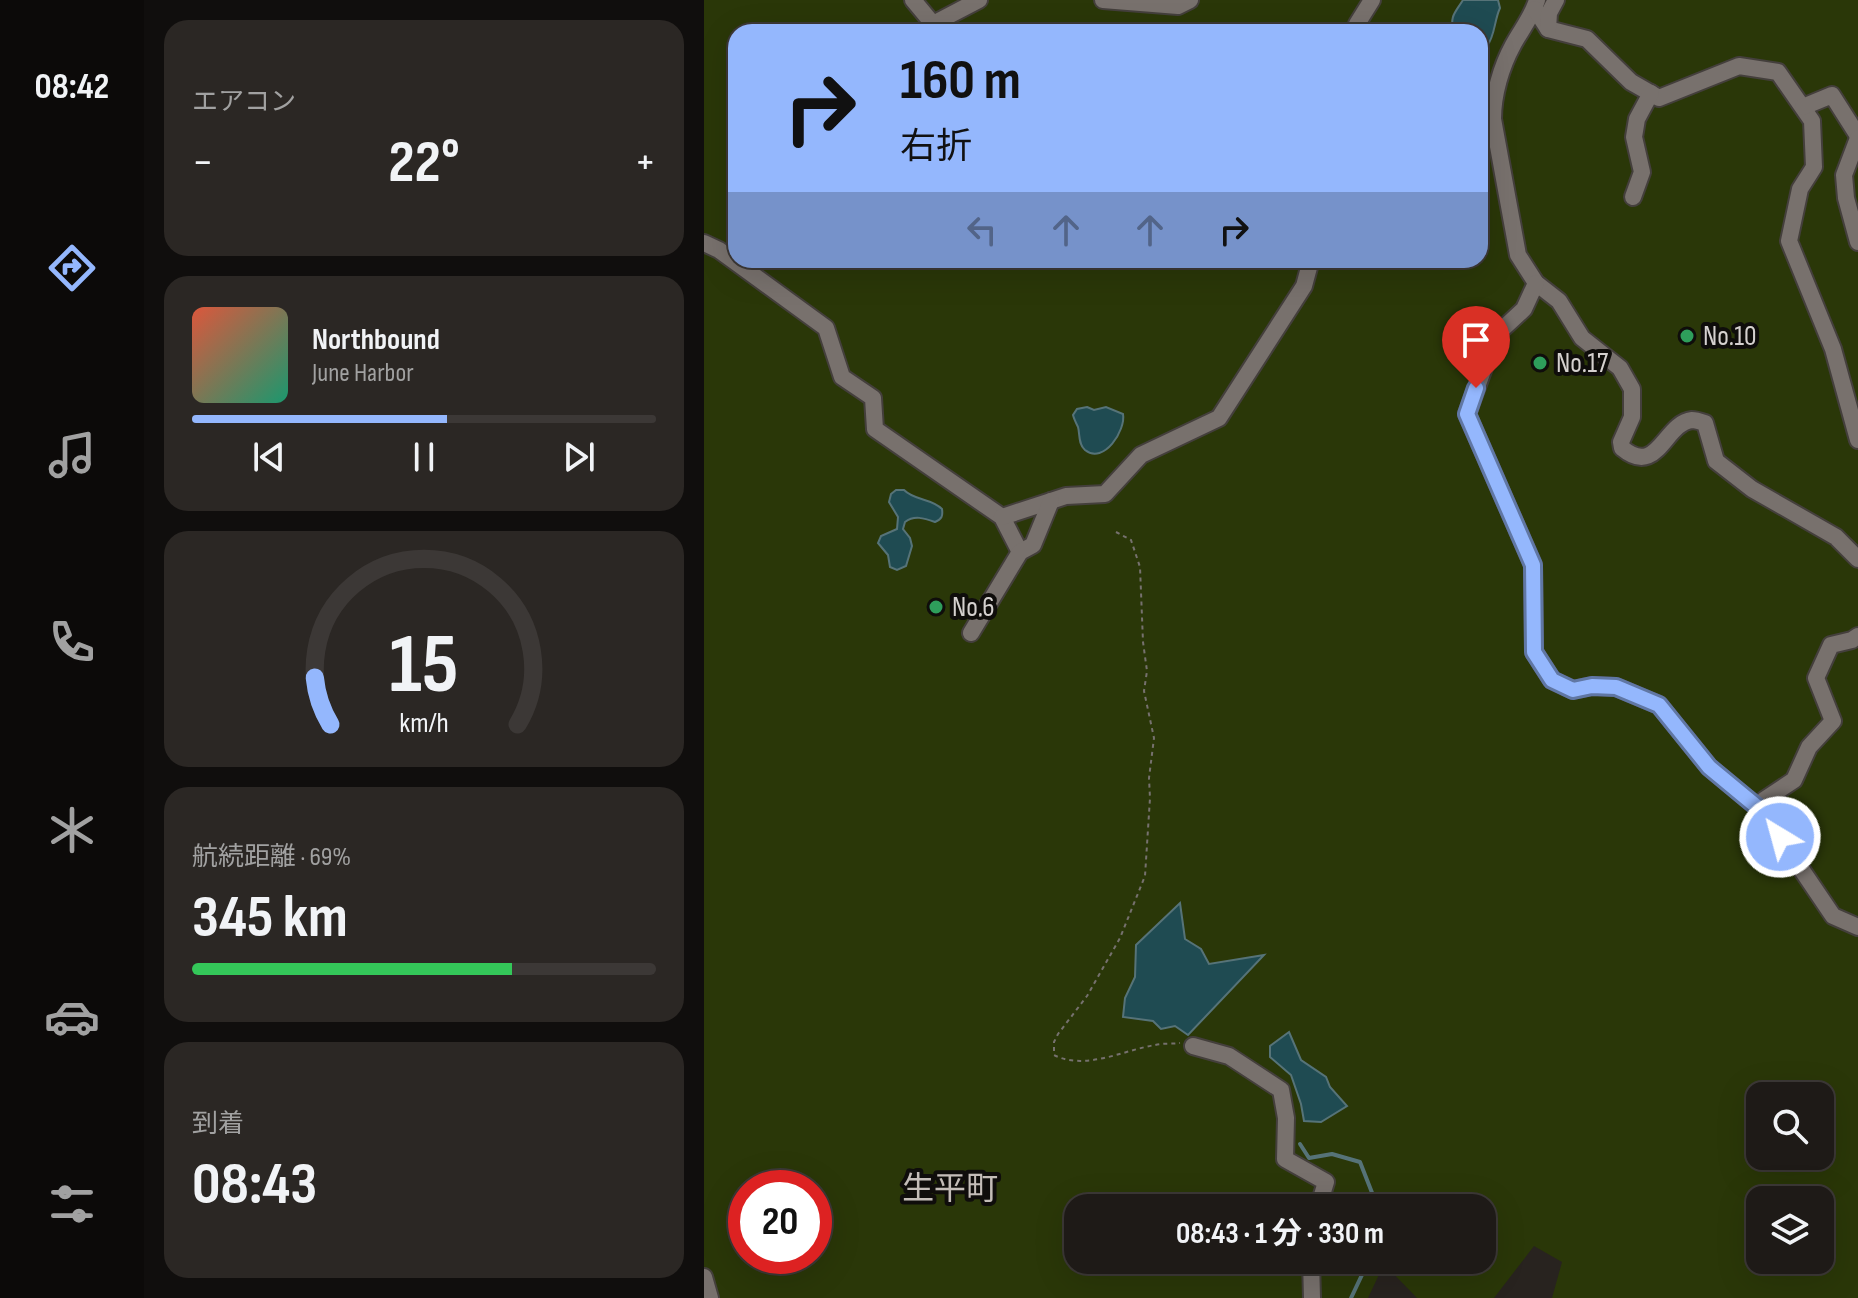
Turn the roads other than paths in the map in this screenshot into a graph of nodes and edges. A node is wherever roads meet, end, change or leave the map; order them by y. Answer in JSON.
{"nodes":[{"id":1,"x":913,"y":0,"type":"edge"},
{"id":2,"x":979,"y":0,"type":"edge"},
{"id":3,"x":1103,"y":0,"type":"edge"},
{"id":4,"x":1190,"y":0,"type":"edge"},
{"id":5,"x":1372,"y":0,"type":"edge"},
{"id":6,"x":1556,"y":0,"type":"edge"},
{"id":7,"x":1536,"y":5,"type":"edge"},
{"id":8,"x":1357,"y":24,"type":"edge"},
{"id":9,"x":1548,"y":29,"type":"junction"},
{"id":10,"x":1651,"y":93,"type":"junction"},
{"id":11,"x":1803,"y":107,"type":"junction"},
{"id":12,"x":1858,"y":137,"type":"edge"},
{"id":13,"x":1633,"y":197,"type":"dead end"},
{"id":14,"x":1858,"y":242,"type":"edge"},
{"id":15,"x":704,"y":243,"type":"edge"},
{"id":16,"x":728,"y":257,"type":"edge"},
{"id":17,"x":744,"y":268,"type":"edge"},
{"id":18,"x":1309,"y":268,"type":"edge"},
{"id":19,"x":1536,"y":283,"type":"junction"},
{"id":20,"x":1858,"y":440,"type":"edge"},
{"id":21,"x":1051,"y":501,"type":"junction"},
{"id":22,"x":1002,"y":517,"type":"junction"},
{"id":23,"x":1020,"y":552,"type":"junction"},
{"id":24,"x":1858,"y":559,"type":"edge"},
{"id":25,"x":971,"y":633,"type":"dead end"},
{"id":26,"x":1856,"y":641,"type":"edge"},
{"id":27,"x":1762,"y":811,"type":"junction"},
{"id":28,"x":1858,"y":927,"type":"edge"},
{"id":29,"x":1193,"y":1046,"type":"road end"},
{"id":30,"x":1322,"y":1194,"type":"edge"},
{"id":31,"x":1311,"y":1274,"type":"edge"},
{"id":32,"x":704,"y":1277,"type":"edge"},
{"id":33,"x":710,"y":1298,"type":"edge"},
{"id":34,"x":1312,"y":1298,"type":"edge"}],
"edges":[{"from":1,"to":2,"type":"street"},
{"from":3,"to":4,"type":"street"},
{"from":5,"to":8,"type":"street"},
{"from":6,"to":9,"type":"street"},
{"from":7,"to":9,"type":"street"},
{"from":7,"to":19,"type":"street"},
{"from":9,"to":10,"type":"street"},
{"from":10,"to":11,"type":"street"},
{"from":10,"to":13,"type":"street"},
{"from":11,"to":12,"type":"street"},
{"from":11,"to":20,"type":"street"},
{"from":12,"to":14,"type":"street"},
{"from":15,"to":16,"type":"street"},
{"from":17,"to":22,"type":"street"},
{"from":18,"to":21,"type":"street"},
{"from":19,"to":24,"type":"street"},
{"from":19,"to":27,"type":"street"},
{"from":21,"to":22,"type":"street"},
{"from":21,"to":23,"type":"street"},
{"from":22,"to":23,"type":"street"},
{"from":23,"to":25,"type":"street"},
{"from":26,"to":27,"type":"street"},
{"from":27,"to":28,"type":"street"},
{"from":29,"to":30,"type":"street"},
{"from":31,"to":34,"type":"street"},
{"from":32,"to":33,"type":"street"}]}
